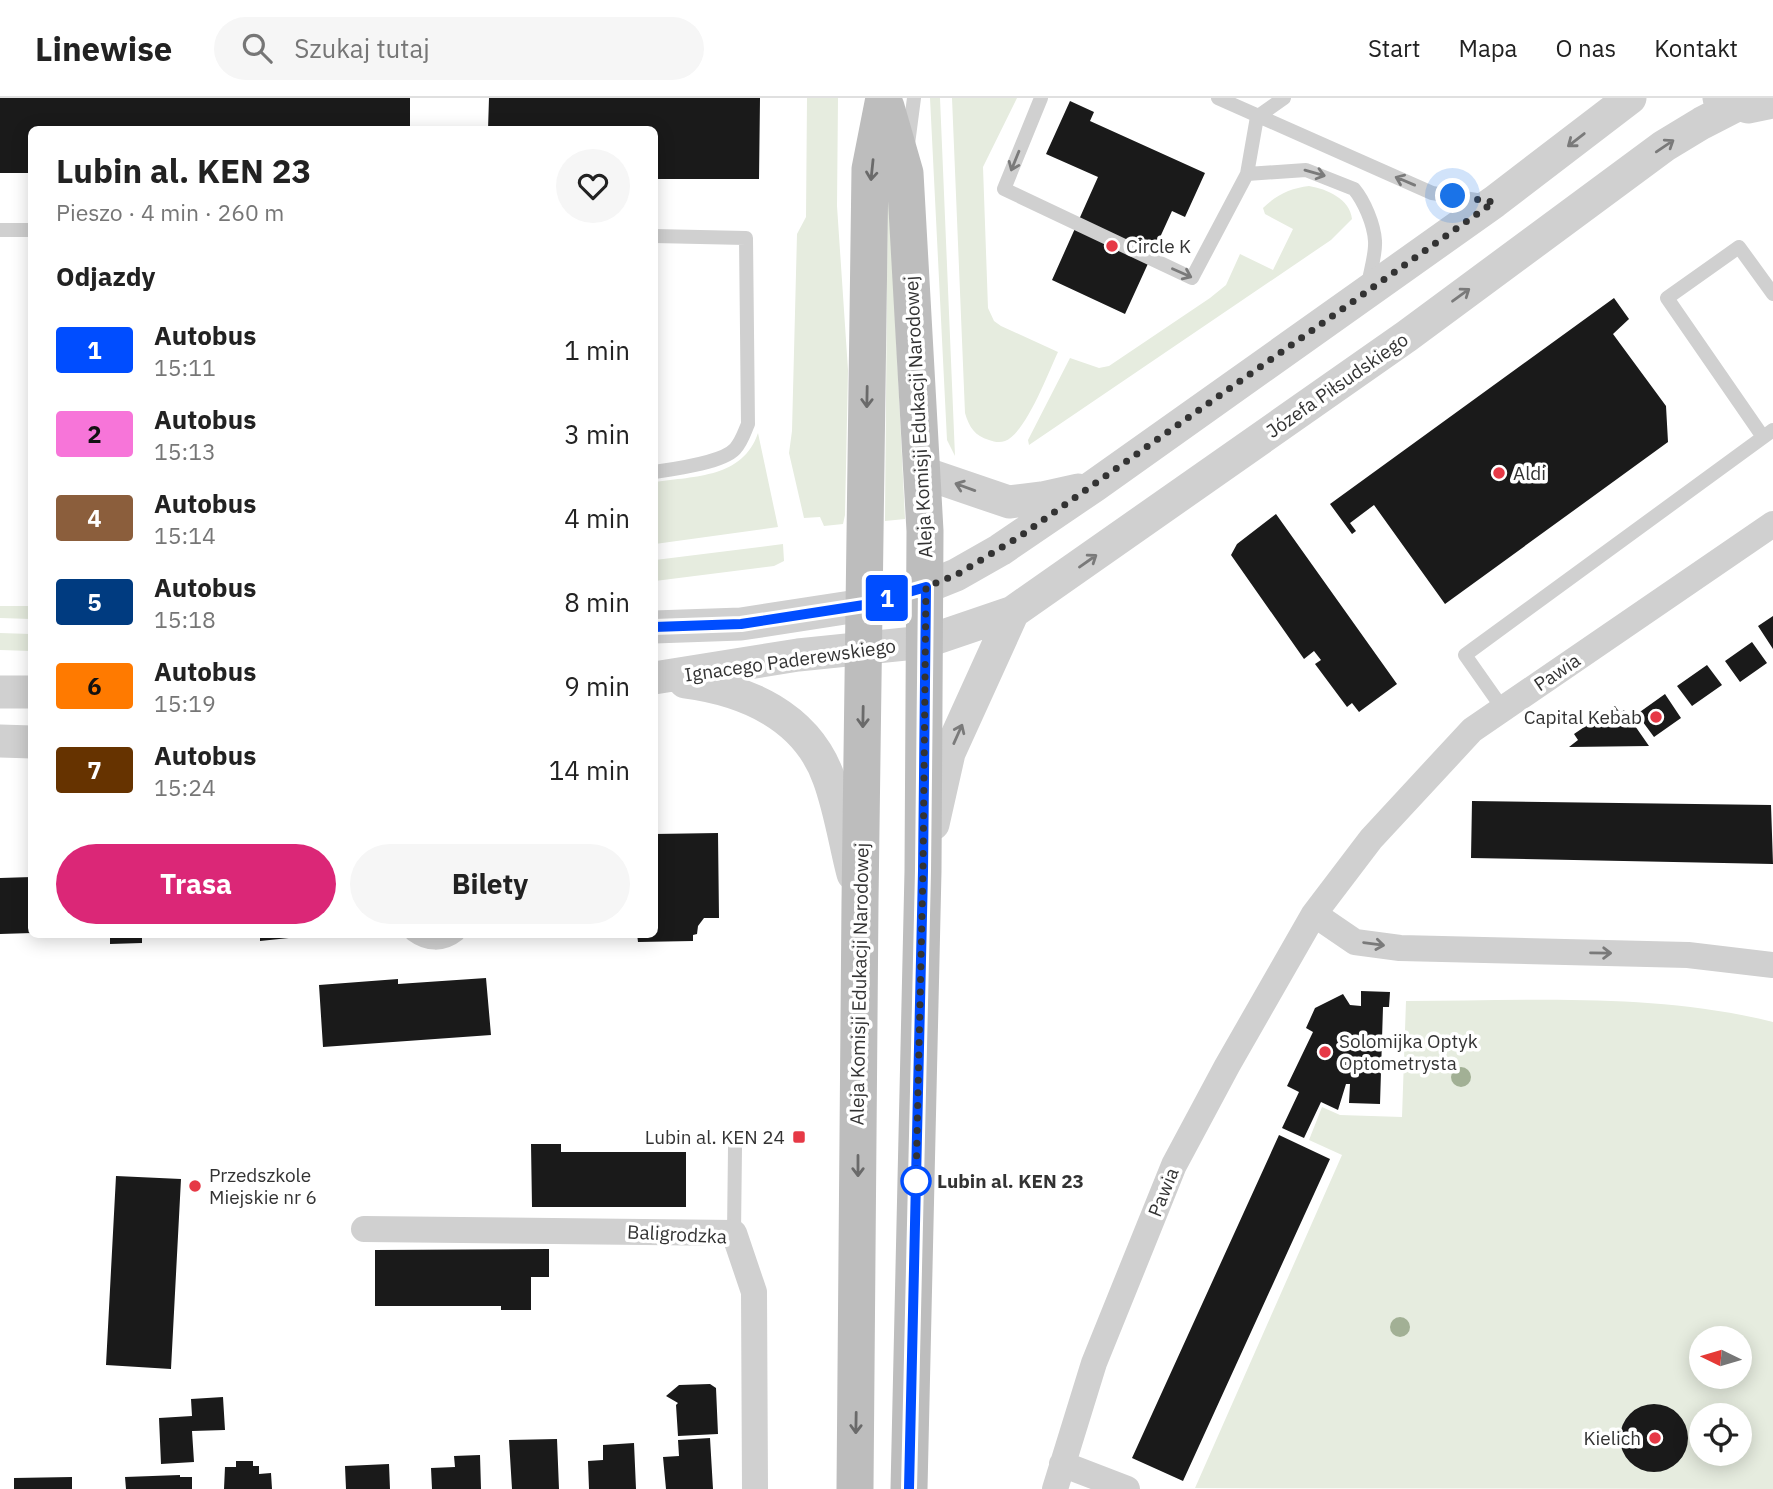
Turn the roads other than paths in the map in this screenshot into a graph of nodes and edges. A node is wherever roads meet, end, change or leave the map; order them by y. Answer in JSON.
{"nodes":[{"id":1,"x":1041,"y":98,"type":"edge"},
{"id":2,"x":1218,"y":98,"type":"edge"},
{"id":3,"x":1284,"y":98,"type":"edge"},
{"id":4,"x":1630,"y":98,"type":"edge"},
{"id":5,"x":894,"y":100,"type":"edge"},
{"id":6,"x":1752,"y":107,"type":"edge"},
{"id":7,"x":1257,"y":117,"type":"junction"},
{"id":8,"x":1247,"y":174,"type":"junction"},
{"id":9,"x":1494,"y":202,"type":"junction"},
{"id":10,"x":0,"y":230,"type":"edge"},
{"id":11,"x":28,"y":230,"type":"edge"},
{"id":12,"x":658,"y":236,"type":"edge"},
{"id":13,"x":1367,"y":290,"type":"junction"},
{"id":14,"x":1773,"y":295,"type":"edge"},
{"id":15,"x":1768,"y":433,"type":"edge"},
{"id":16,"x":658,"y":471,"type":"edge"},
{"id":17,"x":921,"y":472,"type":"junction"},
{"id":18,"x":1094,"y":486,"type":"junction"},
{"id":19,"x":1773,"y":524,"type":"edge"},
{"id":20,"x":926,"y":587,"type":"junction"},
{"id":21,"x":864,"y":605,"type":"junction"},
{"id":22,"x":1013,"y":612,"type":"junction"},
{"id":23,"x":658,"y":627,"type":"edge"},
{"id":24,"x":925,"y":642,"type":"junction"},
{"id":25,"x":864,"y":649,"type":"junction"},
{"id":26,"x":658,"y":678,"type":"edge"},
{"id":27,"x":658,"y":679,"type":"edge"},
{"id":28,"x":0,"y":692,"type":"edge"},
{"id":29,"x":28,"y":692,"type":"edge"},
{"id":30,"x":1503,"y":709,"type":"junction"},
{"id":31,"x":0,"y":741,"type":"edge"},
{"id":32,"x":28,"y":741,"type":"edge"},
{"id":33,"x":923,"y":871,"type":"junction"},
{"id":34,"x":860,"y":902,"type":"junction"},
{"id":35,"x":1314,"y":915,"type":"junction"},
{"id":36,"x":420,"y":938,"type":"edge"},
{"id":37,"x":450,"y":938,"type":"edge"},
{"id":38,"x":1773,"y":965,"type":"edge"},
{"id":39,"x":736,"y":1148,"type":"dead end"},
{"id":40,"x":364,"y":1229,"type":"dead end"},
{"id":41,"x":734,"y":1233,"type":"junction"},
{"id":42,"x":1062,"y":1464,"type":"junction"},
{"id":43,"x":755,"y":1489,"type":"edge"},
{"id":44,"x":855,"y":1489,"type":"edge"},
{"id":45,"x":909,"y":1489,"type":"edge"},
{"id":46,"x":1055,"y":1489,"type":"edge"},
{"id":47,"x":1127,"y":1489,"type":"edge"}],
"edges":[{"from":1,"to":8,"type":"lane","one_way":true},
{"from":2,"to":7,"type":"lane"},
{"from":3,"to":7,"type":"lane"},
{"from":4,"to":9,"type":"street","one_way":true},
{"from":5,"to":17,"type":"main road","name":"Aleja Komisji Edukacji Narodowej"},
{"from":5,"to":21,"type":"main road","name":"Aleja Komisji Edukacji Narodowej","one_way":true},
{"from":22,"to":6,"type":"street","name":"Józefa Piłsudskiego","one_way":true},
{"from":7,"to":8,"type":"lane"},
{"from":9,"to":7,"type":"lane","one_way":true},
{"from":8,"to":13,"type":"lane","one_way":true},
{"from":9,"to":13,"type":"street"},
{"from":10,"to":11,"type":"lane"},
{"from":12,"to":16,"type":"lane"},
{"from":13,"to":18,"type":"street"},
{"from":14,"to":15,"type":"lane"},
{"from":15,"to":30,"type":"lane"},
{"from":18,"to":17,"type":"street","one_way":true},
{"from":17,"to":20,"type":"main road","name":"Aleja Komisji Edukacji Narodowej"},
{"from":18,"to":20,"type":"street"},
{"from":19,"to":30,"type":"street","name":"Pawia"},
{"from":20,"to":21,"type":"street"},
{"from":20,"to":24,"type":"main road","name":"Aleja Komisji Edukacji Narodowej"},
{"from":21,"to":23,"type":"street"},
{"from":21,"to":25,"type":"main road","name":"Aleja Komisji Edukacji Narodowej"},
{"from":22,"to":24,"type":"street","name":"Józefa Piłsudskiego"},
{"from":33,"to":22,"type":"street","one_way":true},
{"from":24,"to":25,"type":"street","name":"Ignacego Paderewskiego"},
{"from":24,"to":33,"type":"main road","name":"Aleja Komisji Edukacji Narodowej"},
{"from":25,"to":26,"type":"street","name":"Ignacego Paderewskiego"},
{"from":25,"to":34,"type":"main road","name":"Aleja Komisji Edukacji Narodowej","one_way":true},
{"from":27,"to":34,"type":"street"},
{"from":28,"to":29,"type":"street"},
{"from":30,"to":35,"type":"street","name":"Pawia"},
{"from":31,"to":32,"type":"street"},
{"from":33,"to":45,"type":"main road","name":"Aleja Komisji Edukacji Narodowej"},
{"from":34,"to":44,"type":"main road","name":"Aleja Komisji Edukacji Narodowej","one_way":true},
{"from":35,"to":38,"type":"street","one_way":true},
{"from":35,"to":42,"type":"street","name":"Pawia"},
{"from":36,"to":37,"type":"lane"},
{"from":39,"to":41,"type":"lane"},
{"from":40,"to":41,"type":"street","name":"Baligrodzka"},
{"from":41,"to":43,"type":"street","name":"Baligrodzka"},
{"from":42,"to":46,"type":"street","name":"Pawia"},
{"from":42,"to":47,"type":"street"}]}
